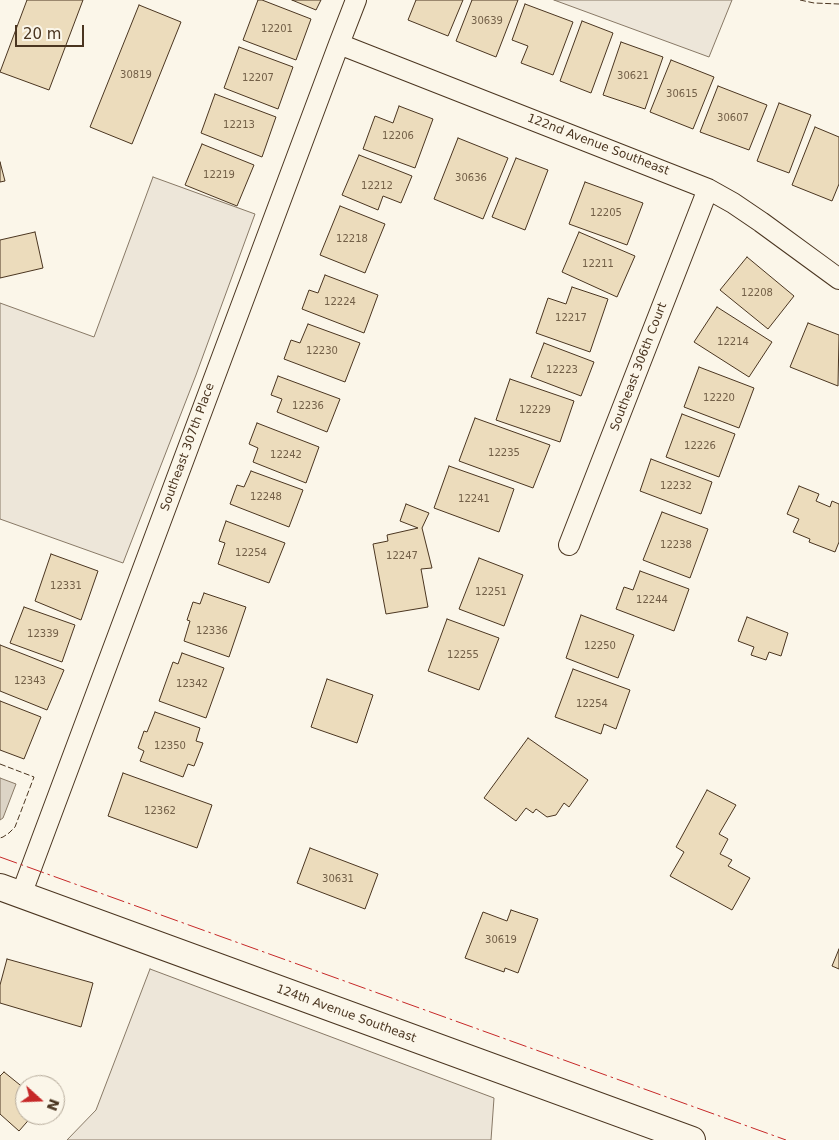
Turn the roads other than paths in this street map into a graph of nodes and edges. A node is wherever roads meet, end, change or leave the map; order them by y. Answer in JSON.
{"nodes":[{"id":1,"x":356,"y":0,"type":"edge"},
{"id":2,"x":339,"y":44,"type":"junction"},
{"id":3,"x":708,"y":188,"type":"junction"},
{"id":4,"x":839,"y":279,"type":"edge"},
{"id":5,"x":569,"y":545,"type":"dead end"},
{"id":6,"x":11,"y":891,"type":"edge"},
{"id":7,"x":692,"y":1140,"type":"edge"}],
"edges":[{"from":1,"to":2,"type":"street","name":"Southeast 307th Place"},
{"from":2,"to":3,"type":"street","name":"122nd Avenue Southeast"},
{"from":2,"to":6,"type":"street","name":"Southeast 307th Place"},
{"from":3,"to":4,"type":"street","name":"122nd Avenue Southeast"},
{"from":3,"to":5,"type":"street","name":"Southeast 306th Court"},
{"from":6,"to":7,"type":"street","name":"124th Avenue Southeast"}]}
